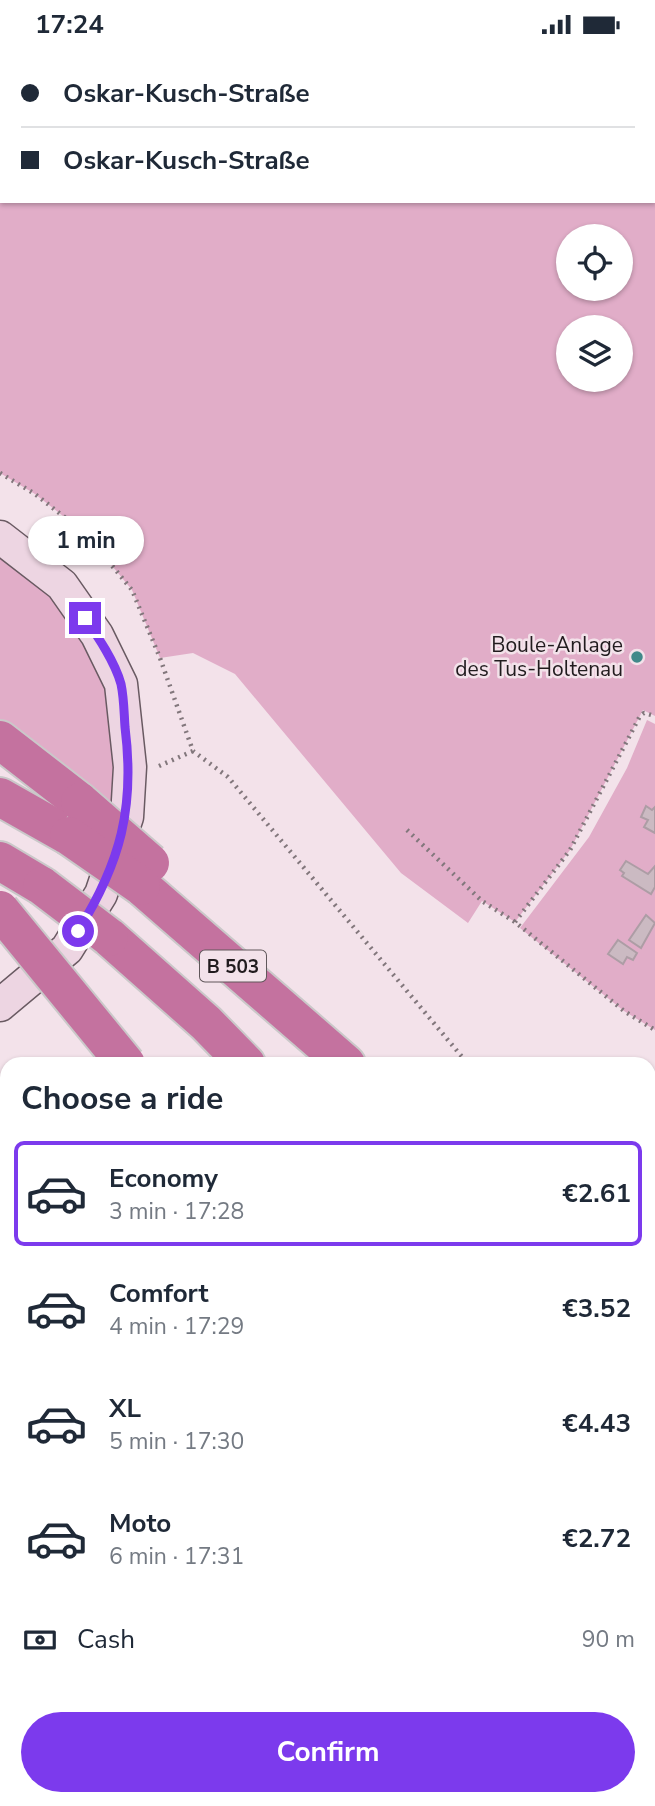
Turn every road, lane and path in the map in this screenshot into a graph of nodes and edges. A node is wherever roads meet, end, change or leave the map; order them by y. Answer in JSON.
{"nodes":[{"id":1,"x":0,"y":473,"type":"edge"},
{"id":2,"x":0,"y":537,"type":"edge"},
{"id":3,"x":655,"y":716,"type":"edge"},
{"id":4,"x":0,"y":740,"type":"edge"},
{"id":5,"x":0,"y":797,"type":"edge"},
{"id":6,"x":75,"y":819,"type":"junction"},
{"id":7,"x":407,"y":830,"type":"dead end"},
{"id":8,"x":0,"y":861,"type":"edge"},
{"id":9,"x":0,"y":910,"type":"edge"},
{"id":10,"x":515,"y":922,"type":"junction"},
{"id":11,"x":0,"y":1005,"type":"edge"},
{"id":12,"x":655,"y":1030,"type":"edge"},
{"id":13,"x":335,"y":1055,"type":"edge"},
{"id":14,"x":120,"y":1057,"type":"edge"},
{"id":15,"x":239,"y":1057,"type":"edge"},
{"id":16,"x":462,"y":1057,"type":"edge"}],
"edges":[{"from":1,"to":16,"type":"path"},
{"from":2,"to":11,"type":"street"},
{"from":3,"to":10,"type":"path"},
{"from":4,"to":6,"type":"highway"},
{"from":5,"to":6,"type":"highway","number":"B 503"},
{"from":6,"to":13,"type":"highway","number":"B 503","bridge":true},
{"from":7,"to":10,"type":"path"},
{"from":8,"to":15,"type":"highway","number":"B 503","bridge":true},
{"from":9,"to":14,"type":"highway","bridge":true},
{"from":10,"to":12,"type":"path"}]}
